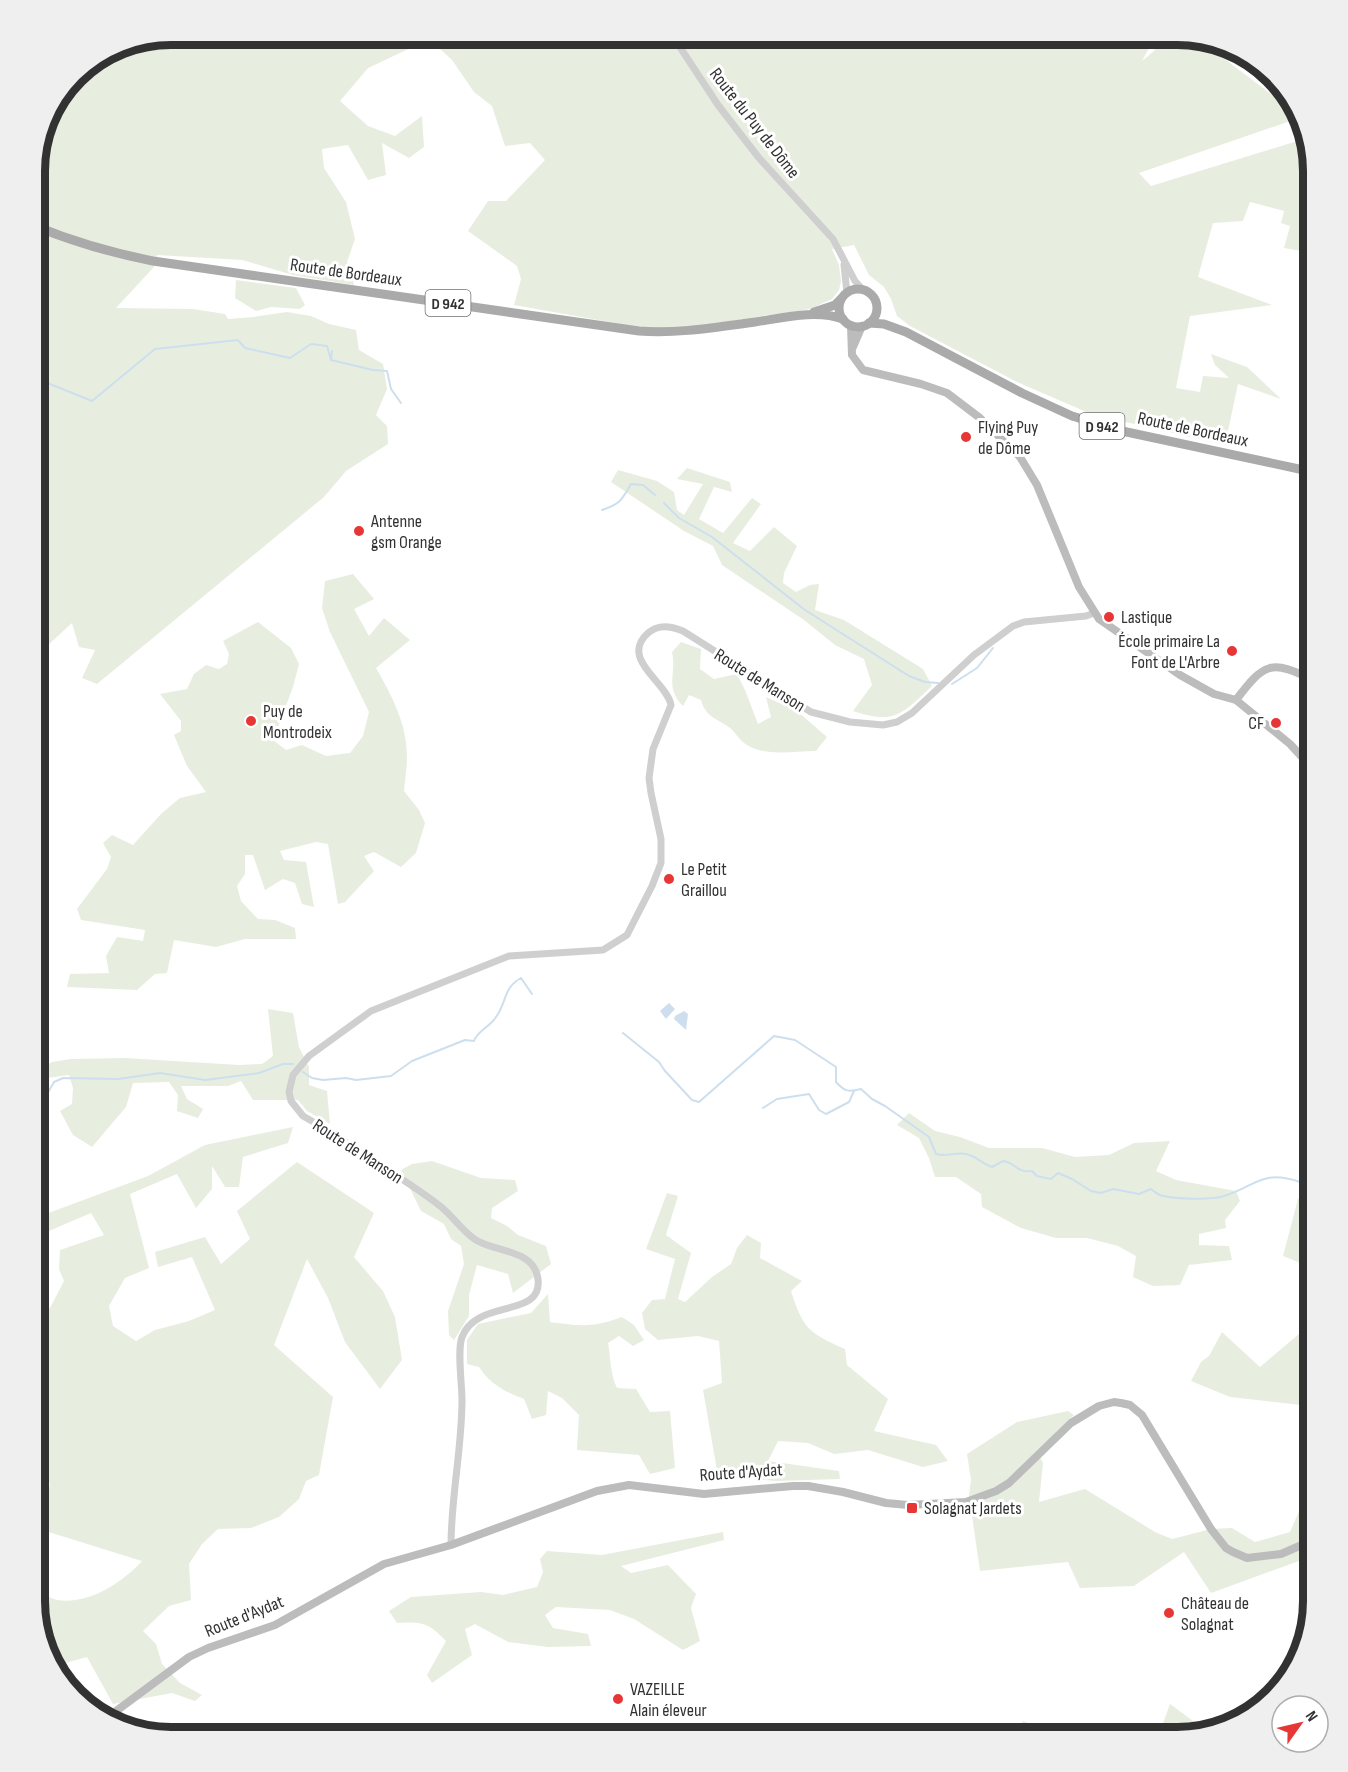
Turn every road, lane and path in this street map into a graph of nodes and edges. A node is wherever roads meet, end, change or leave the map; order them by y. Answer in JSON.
{"nodes":[{"id":1,"x":678,"y":45,"type":"edge"},
{"id":2,"x":45,"y":230,"type":"edge"},
{"id":3,"x":842,"y":254,"type":"junction"},
{"id":4,"x":863,"y":290,"type":"junction"},
{"id":5,"x":844,"y":296,"type":"junction"},
{"id":6,"x":877,"y":306,"type":"junction"},
{"id":7,"x":800,"y":316,"type":"junction"},
{"id":8,"x":847,"y":322,"type":"junction"},
{"id":9,"x":865,"y":325,"type":"junction"},
{"id":10,"x":906,"y":332,"type":"junction"},
{"id":11,"x":851,"y":350,"type":"junction"},
{"id":12,"x":1303,"y":470,"type":"edge"},
{"id":13,"x":1094,"y":613,"type":"junction"},
{"id":14,"x":1303,"y":676,"type":"edge"},
{"id":15,"x":1236,"y":700,"type":"junction"},
{"id":16,"x":1303,"y":758,"type":"edge"},
{"id":17,"x":451,"y":1545,"type":"junction"},
{"id":18,"x":1303,"y":1545,"type":"edge"},
{"id":19,"x":114,"y":1713,"type":"edge"}],
"edges":[{"from":1,"to":3,"type":"street","name":"Route du Puy de Dôme"},
{"from":2,"to":7,"type":"main road","name":"Route de Bordeaux","number":"D 942"},
{"from":3,"to":4,"type":"street","name":"Route du Puy de Dôme"},
{"from":3,"to":5,"type":"street"},
{"from":4,"to":5,"type":"main road"},
{"from":4,"to":6,"type":"main road"},
{"from":5,"to":7,"type":"main road","name":"Route de Bordeaux","number":"D 942"},
{"from":5,"to":8,"type":"main road"},
{"from":6,"to":9,"type":"main road"},
{"from":6,"to":10,"type":"main road","name":"Route de Bordeaux","number":"D 942"},
{"from":7,"to":8,"type":"main road","name":"Route de Bordeaux","number":"D 942"},
{"from":8,"to":9,"type":"main road"},
{"from":8,"to":11,"type":"main road"},
{"from":9,"to":10,"type":"main road","name":"Route de Bordeaux","number":"D 942"},
{"from":9,"to":11,"type":"main road"},
{"from":10,"to":12,"type":"main road","name":"Route de Bordeaux","number":"D 942"},
{"from":11,"to":13,"type":"main road"},
{"from":13,"to":15,"type":"main road"},
{"from":13,"to":17,"type":"street","name":"Route de Manson"},
{"from":14,"to":15,"type":"main road"},
{"from":15,"to":16,"type":"main road"},
{"from":17,"to":18,"type":"main road","name":"Route d'Aydat"},
{"from":17,"to":19,"type":"main road","name":"Route d'Aydat"}]}
